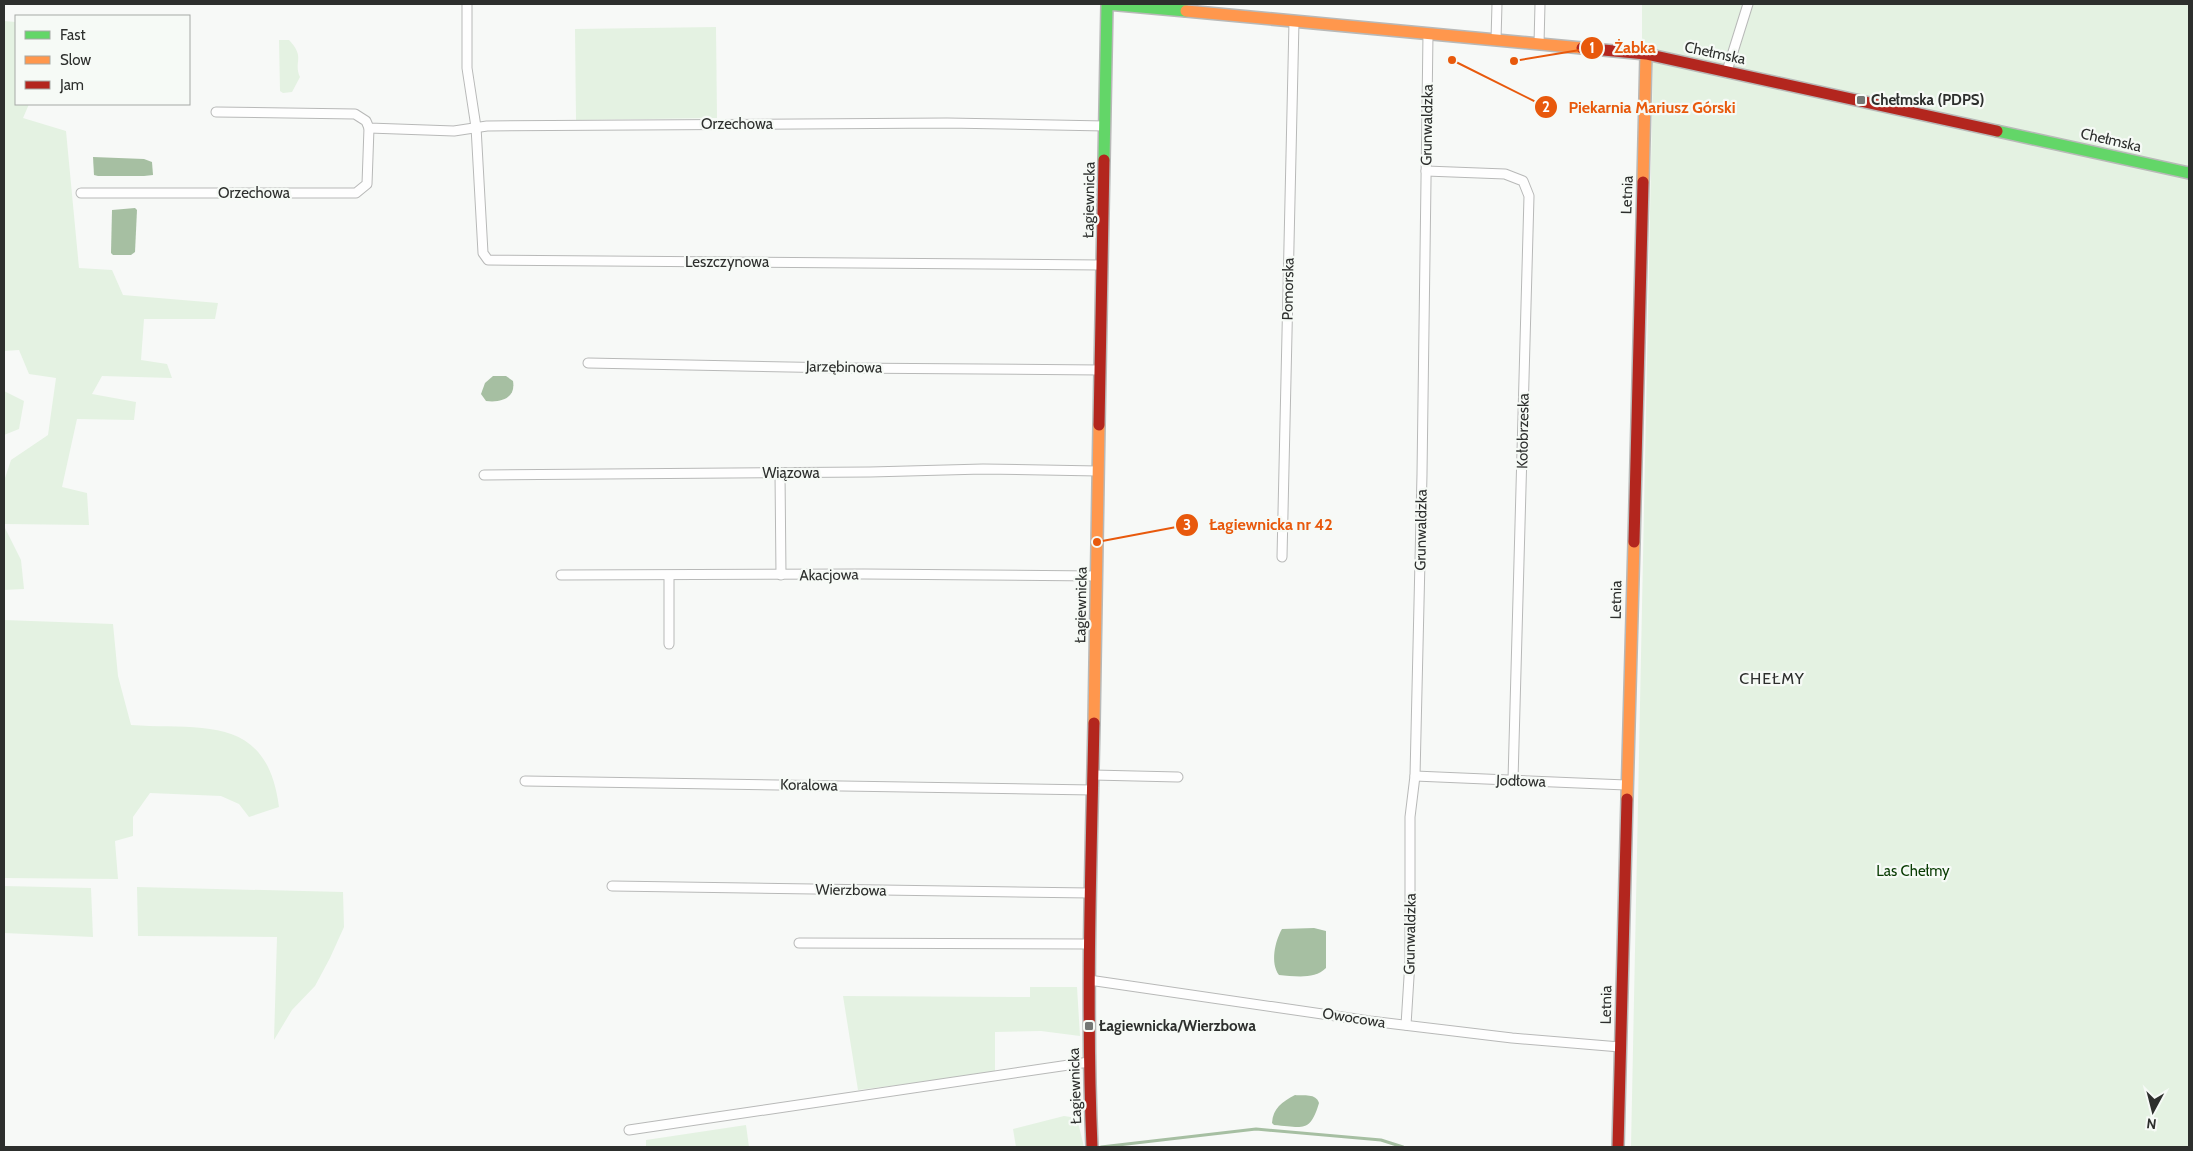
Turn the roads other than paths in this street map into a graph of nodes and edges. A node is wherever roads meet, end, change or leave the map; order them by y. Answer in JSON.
{"nodes":[{"id":1,"x":467,"y":4,"type":"edge"},
{"id":2,"x":1107,"y":4,"type":"edge"},
{"id":3,"x":1497,"y":4,"type":"edge"},
{"id":4,"x":1540,"y":4,"type":"edge"},
{"id":5,"x":1748,"y":4,"type":"edge"},
{"id":6,"x":1294,"y":21,"type":"junction"},
{"id":7,"x":1428,"y":34,"type":"junction"},
{"id":8,"x":1496,"y":40,"type":"junction"},
{"id":9,"x":1539,"y":44,"type":"junction"},
{"id":10,"x":1646,"y":54,"type":"junction"},
{"id":11,"x":1727,"y":70,"type":"junction"},
{"id":12,"x":216,"y":112,"type":"dead end"},
{"id":13,"x":1105,"y":126,"type":"junction"},
{"id":14,"x":476,"y":127,"type":"junction"},
{"id":15,"x":368,"y":128,"type":"junction"},
{"id":16,"x":1426,"y":171,"type":"junction"},
{"id":17,"x":2189,"y":173,"type":"edge"},
{"id":18,"x":81,"y":193,"type":"dead end"},
{"id":19,"x":1102,"y":265,"type":"junction"},
{"id":20,"x":588,"y":363,"type":"dead end"},
{"id":21,"x":1100,"y":370,"type":"junction"},
{"id":22,"x":780,"y":472,"type":"junction"},
{"id":23,"x":1098,"y":472,"type":"junction"},
{"id":24,"x":484,"y":475,"type":"dead end"},
{"id":25,"x":1282,"y":557,"type":"dead end"},
{"id":26,"x":561,"y":575,"type":"dead end"},
{"id":27,"x":781,"y":575,"type":"junction"},
{"id":28,"x":669,"y":576,"type":"junction"},
{"id":29,"x":1096,"y":576,"type":"junction"},
{"id":30,"x":668,"y":644,"type":"dead end"},
{"id":31,"x":1093,"y":775,"type":"junction"},
{"id":32,"x":1415,"y":776,"type":"junction"},
{"id":33,"x":1178,"y":777,"type":"dead end"},
{"id":34,"x":1513,"y":780,"type":"junction"},
{"id":35,"x":525,"y":781,"type":"dead end"},
{"id":36,"x":1626,"y":785,"type":"junction"},
{"id":37,"x":1093,"y":790,"type":"junction"},
{"id":38,"x":612,"y":886,"type":"dead end"},
{"id":39,"x":1090,"y":894,"type":"junction"},
{"id":40,"x":799,"y":943,"type":"dead end"},
{"id":41,"x":1090,"y":944,"type":"junction"},
{"id":42,"x":1089,"y":980,"type":"junction"},
{"id":43,"x":1406,"y":1025,"type":"junction"},
{"id":44,"x":1620,"y":1047,"type":"junction"},
{"id":45,"x":1088,"y":1062,"type":"junction"},
{"id":46,"x":629,"y":1130,"type":"dead end"},
{"id":47,"x":1092,"y":1147,"type":"edge"},
{"id":48,"x":1618,"y":1147,"type":"edge"}],
"edges":[{"from":1,"to":14,"type":"street","name":"Leszczynowa"},
{"from":2,"to":6,"type":"street","name":"Chełmska"},
{"from":2,"to":13,"type":"street","name":"Łagiewnicka"},
{"from":3,"to":8,"type":"street"},
{"from":4,"to":9,"type":"street"},
{"from":5,"to":11,"type":"street"},
{"from":6,"to":7,"type":"street","name":"Chełmska"},
{"from":6,"to":25,"type":"street","name":"Pomorska"},
{"from":7,"to":8,"type":"street","name":"Chełmska"},
{"from":7,"to":16,"type":"street","name":"Grunwaldzka"},
{"from":8,"to":9,"type":"street","name":"Chełmska"},
{"from":9,"to":10,"type":"street","name":"Chełmska"},
{"from":10,"to":11,"type":"street","name":"Chełmska"},
{"from":10,"to":36,"type":"street","name":"Letnia"},
{"from":11,"to":17,"type":"street","name":"Chełmska"},
{"from":12,"to":15,"type":"street"},
{"from":13,"to":14,"type":"street","name":"Orzechowa"},
{"from":13,"to":19,"type":"street","name":"Łagiewnicka"},
{"from":14,"to":15,"type":"street","name":"Orzechowa"},
{"from":14,"to":19,"type":"street","name":"Leszczynowa"},
{"from":15,"to":18,"type":"street","name":"Orzechowa"},
{"from":16,"to":32,"type":"street","name":"Grunwaldzka"},
{"from":16,"to":34,"type":"street","name":"Kołobrzeska"},
{"from":19,"to":21,"type":"street","name":"Łagiewnicka"},
{"from":20,"to":21,"type":"street","name":"Jarzębinowa"},
{"from":21,"to":23,"type":"street","name":"Łagiewnicka"},
{"from":22,"to":23,"type":"street","name":"Wiązowa"},
{"from":22,"to":24,"type":"street","name":"Wiązowa"},
{"from":22,"to":27,"type":"street"},
{"from":23,"to":29,"type":"street","name":"Łagiewnicka"},
{"from":26,"to":28,"type":"street","name":"Akacjowa"},
{"from":27,"to":28,"type":"street","name":"Akacjowa"},
{"from":27,"to":29,"type":"street","name":"Akacjowa"},
{"from":28,"to":30,"type":"street"},
{"from":29,"to":31,"type":"street","name":"Łagiewnicka"},
{"from":31,"to":33,"type":"street"},
{"from":31,"to":37,"type":"street","name":"Łagiewnicka"},
{"from":32,"to":34,"type":"street","name":"Jodłowa"},
{"from":32,"to":43,"type":"street","name":"Grunwaldzka"},
{"from":34,"to":36,"type":"street","name":"Jodłowa"},
{"from":35,"to":37,"type":"street","name":"Koralowa"},
{"from":36,"to":44,"type":"street","name":"Letnia"},
{"from":37,"to":39,"type":"street","name":"Łagiewnicka"},
{"from":38,"to":39,"type":"street","name":"Wierzbowa"},
{"from":39,"to":41,"type":"street","name":"Łagiewnicka"},
{"from":40,"to":41,"type":"street"},
{"from":41,"to":42,"type":"street","name":"Łagiewnicka"},
{"from":42,"to":43,"type":"street","name":"Owocowa"},
{"from":42,"to":45,"type":"street","name":"Łagiewnicka"},
{"from":43,"to":44,"type":"street","name":"Owocowa"},
{"from":44,"to":48,"type":"street","name":"Letnia"},
{"from":45,"to":46,"type":"street"},
{"from":45,"to":47,"type":"street","name":"Łagiewnicka"}]}
